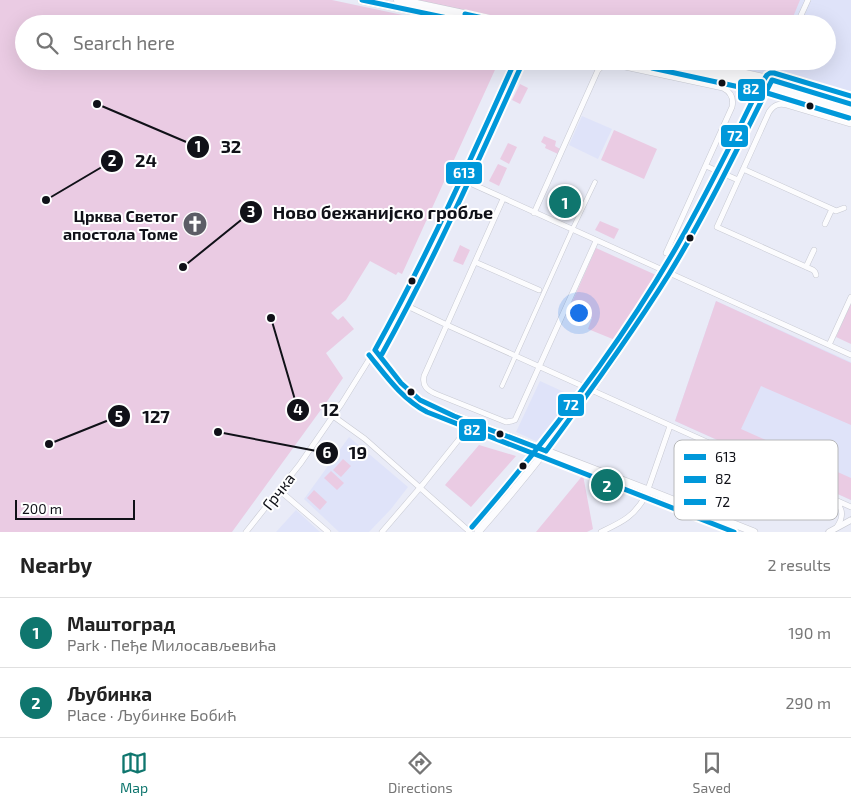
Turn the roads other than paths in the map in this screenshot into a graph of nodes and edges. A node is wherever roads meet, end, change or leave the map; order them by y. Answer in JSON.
{"nodes":[{"id":1,"x":362,"y":0,"type":"edge"},
{"id":2,"x":398,"y":0,"type":"edge"},
{"id":3,"x":808,"y":0,"type":"edge"},
{"id":4,"x":434,"y":15,"type":"edge"},
{"id":5,"x":469,"y":15,"type":"edge"},
{"id":6,"x":801,"y":15,"type":"edge"},
{"id":7,"x":511,"y":70,"type":"edge"},
{"id":8,"x":598,"y":70,"type":"edge"},
{"id":9,"x":639,"y":70,"type":"edge"},
{"id":10,"x":701,"y":70,"type":"edge"},
{"id":11,"x":721,"y":70,"type":"edge"},
{"id":12,"x":776,"y":70,"type":"edge"},
{"id":13,"x":770,"y":83,"type":"junction"},
{"id":14,"x":851,"y":104,"type":"edge"},
{"id":15,"x":851,"y":111,"type":"edge"},
{"id":16,"x":851,"y":124,"type":"edge"},
{"id":17,"x":706,"y":166,"type":"junction"},
{"id":18,"x":743,"y":169,"type":"junction"},
{"id":19,"x":724,"y":174,"type":"junction"},
{"id":20,"x":461,"y":179,"type":"junction"},
{"id":21,"x":738,"y":180,"type":"junction"},
{"id":22,"x":595,"y":182,"type":"dead end"},
{"id":23,"x":504,"y":199,"type":"junction"},
{"id":24,"x":844,"y":208,"type":"dead end"},
{"id":25,"x":832,"y":209,"type":"junction"},
{"id":26,"x":534,"y":213,"type":"junction"},
{"id":27,"x":825,"y":224,"type":"dead end"},
{"id":28,"x":572,"y":230,"type":"junction"},
{"id":29,"x":596,"y":241,"type":"junction"},
{"id":30,"x":814,"y":250,"type":"dead end"},
{"id":31,"x":666,"y":253,"type":"dead end"},
{"id":32,"x":475,"y":262,"type":"junction"},
{"id":33,"x":806,"y":267,"type":"junction"},
{"id":34,"x":669,"y":274,"type":"junction"},
{"id":35,"x":816,"y":275,"type":"dead end"},
{"id":36,"x":539,"y":290,"type":"dead end"},
{"id":37,"x":851,"y":297,"type":"edge"},
{"id":38,"x":401,"y":303,"type":"junction"},
{"id":39,"x":447,"y":325,"type":"junction"},
{"id":40,"x":829,"y":345,"type":"junction"},
{"id":41,"x":375,"y":350,"type":"junction"},
{"id":42,"x":851,"y":355,"type":"edge"},
{"id":43,"x":515,"y":356,"type":"junction"},
{"id":44,"x":539,"y":366,"type":"junction"},
{"id":45,"x":502,"y":386,"type":"dead end"},
{"id":46,"x":592,"y":390,"type":"junction"},
{"id":47,"x":333,"y":416,"type":"junction"},
{"id":48,"x":472,"y":423,"type":"junction"},
{"id":49,"x":670,"y":426,"type":"junction"},
{"id":50,"x":701,"y":440,"type":"edge"},
{"id":51,"x":546,"y":451,"type":"junction"},
{"id":52,"x":420,"y":488,"type":"junction"},
{"id":53,"x":280,"y":490,"type":"junction"},
{"id":54,"x":648,"y":490,"type":"junction"},
{"id":55,"x":674,"y":500,"type":"edge"},
{"id":56,"x":838,"y":501,"type":"edge"},
{"id":57,"x":838,"y":503,"type":"edge"},
{"id":58,"x":851,"y":507,"type":"edge"},
{"id":59,"x":724,"y":520,"type":"edge"},
{"id":60,"x":851,"y":520,"type":"edge"},
{"id":61,"x":837,"y":528,"type":"junction"},
{"id":62,"x":246,"y":532,"type":"edge"},
{"id":63,"x":328,"y":532,"type":"edge"},
{"id":64,"x":382,"y":532,"type":"edge"},
{"id":65,"x":470,"y":532,"type":"edge"},
{"id":66,"x":478,"y":532,"type":"edge"},
{"id":67,"x":601,"y":532,"type":"edge"},
{"id":68,"x":754,"y":532,"type":"edge"},
{"id":69,"x":830,"y":532,"type":"edge"}],
"edges":[{"from":1,"to":4,"type":"main road"},
{"from":2,"to":5,"type":"main road"},
{"from":3,"to":6,"type":"street"},
{"from":7,"to":20,"type":"main road"},
{"from":8,"to":26,"type":"street"},
{"from":9,"to":17,"type":"street"},
{"from":10,"to":13,"type":"main road"},
{"from":11,"to":13,"type":"main road"},
{"from":12,"to":13,"type":"street"},
{"from":13,"to":14,"type":"main road"},
{"from":13,"to":15,"type":"main road"},
{"from":13,"to":19,"type":"main road"},
{"from":16,"to":18,"type":"street"},
{"from":17,"to":19,"type":"street"},
{"from":17,"to":31,"type":"street"},
{"from":18,"to":21,"type":"street"},
{"from":18,"to":25,"type":"street"},
{"from":19,"to":21,"type":"street"},
{"from":19,"to":34,"type":"main road"},
{"from":20,"to":23,"type":"street"},
{"from":20,"to":38,"type":"main road"},
{"from":21,"to":33,"type":"street"},
{"from":22,"to":28,"type":"street"},
{"from":23,"to":26,"type":"street"},
{"from":23,"to":32,"type":"street"},
{"from":24,"to":25,"type":"street"},
{"from":25,"to":27,"type":"street"},
{"from":26,"to":28,"type":"street"},
{"from":28,"to":29,"type":"street"},
{"from":28,"to":43,"type":"street"},
{"from":29,"to":34,"type":"street"},
{"from":29,"to":44,"type":"street"},
{"from":30,"to":33,"type":"street"},
{"from":32,"to":36,"type":"street"},
{"from":32,"to":39,"type":"street"},
{"from":33,"to":35,"type":"street"},
{"from":34,"to":40,"type":"street"},
{"from":34,"to":46,"type":"main road"},
{"from":37,"to":40,"type":"street"},
{"from":38,"to":39,"type":"street"},
{"from":38,"to":41,"type":"main road"},
{"from":39,"to":43,"type":"street"},
{"from":39,"to":44,"type":"street"},
{"from":40,"to":42,"type":"street"},
{"from":41,"to":47,"type":"street","name":"Грчка"},
{"from":41,"to":48,"type":"main road"},
{"from":43,"to":44,"type":"street"},
{"from":43,"to":45,"type":"street"},
{"from":44,"to":46,"type":"street"},
{"from":46,"to":49,"type":"street"},
{"from":46,"to":51,"type":"main road"},
{"from":47,"to":52,"type":"street"},
{"from":47,"to":53,"type":"street","name":"Грчка"},
{"from":48,"to":51,"type":"main road"},
{"from":48,"to":52,"type":"street"},
{"from":49,"to":50,"type":"street"},
{"from":49,"to":54,"type":"street"},
{"from":51,"to":54,"type":"main road"},
{"from":51,"to":66,"type":"main road"},
{"from":52,"to":64,"type":"street"},
{"from":52,"to":65,"type":"street"},
{"from":53,"to":62,"type":"street","name":"Грчка"},
{"from":53,"to":63,"type":"street"},
{"from":54,"to":55,"type":"main road"},
{"from":54,"to":67,"type":"street"},
{"from":56,"to":58,"type":"street"},
{"from":57,"to":61,"type":"street"},
{"from":59,"to":68,"type":"main road"},
{"from":60,"to":61,"type":"street"},
{"from":61,"to":69,"type":"street"}]}
